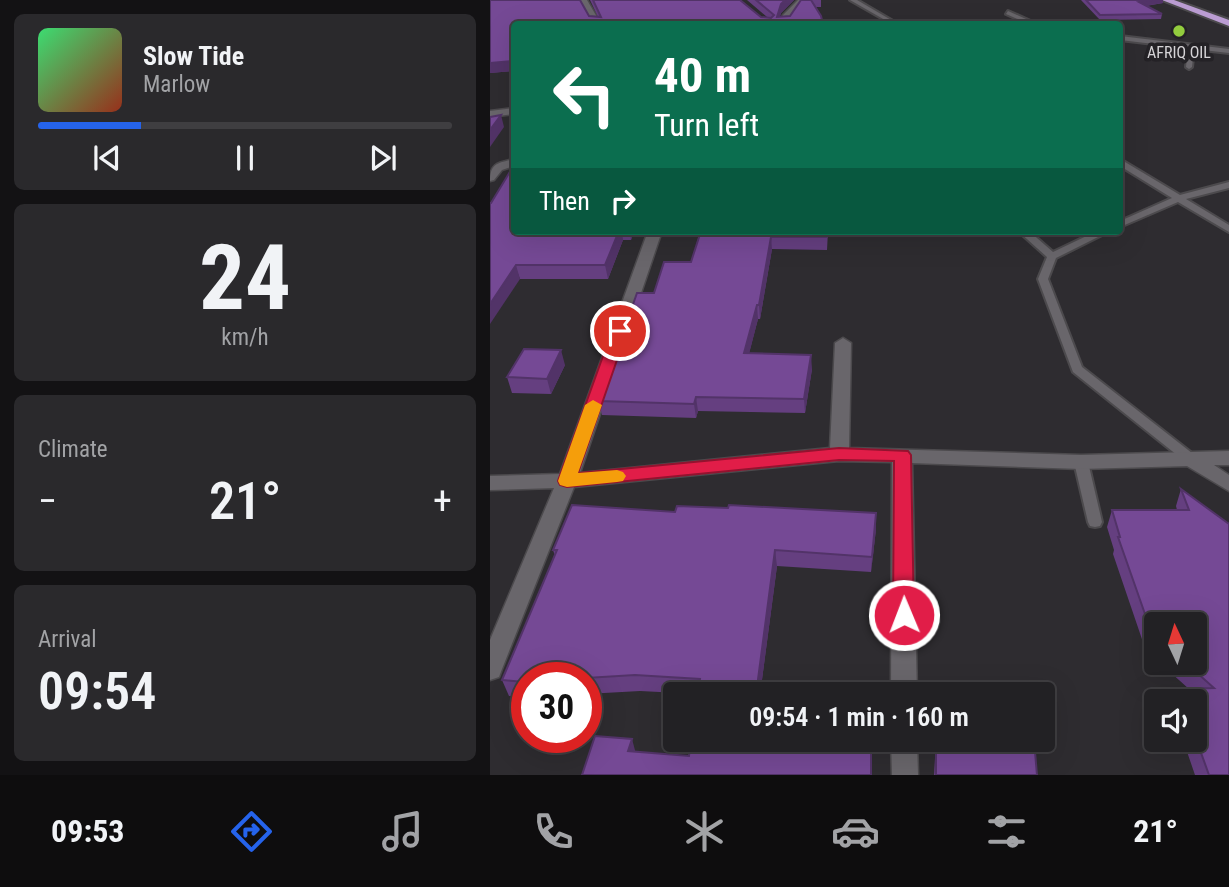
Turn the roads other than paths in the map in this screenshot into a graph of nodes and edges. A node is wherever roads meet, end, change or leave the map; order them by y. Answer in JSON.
{"nodes":[{"id":1,"x":583,"y":0,"type":"edge"},
{"id":2,"x":802,"y":0,"type":"edge"},
{"id":3,"x":853,"y":0,"type":"edge"},
{"id":4,"x":1166,"y":0,"type":"edge"},
{"id":5,"x":1194,"y":0,"type":"edge"},
{"id":6,"x":1229,"y":12,"type":"edge"},
{"id":7,"x":1008,"y":13,"type":"dead end"},
{"id":8,"x":595,"y":21,"type":"edge"},
{"id":9,"x":785,"y":21,"type":"edge"},
{"id":10,"x":890,"y":21,"type":"edge"},
{"id":11,"x":1025,"y":21,"type":"edge"},
{"id":12,"x":1229,"y":23,"type":"edge"},
{"id":13,"x":1123,"y":38,"type":"edge"},
{"id":14,"x":1191,"y":45,"type":"junction"},
{"id":15,"x":1229,"y":51,"type":"edge"},
{"id":16,"x":1189,"y":67,"type":"dead end"},
{"id":17,"x":511,"y":111,"type":"edge"},
{"id":18,"x":490,"y":114,"type":"edge"},
{"id":19,"x":511,"y":164,"type":"edge"},
{"id":20,"x":1123,"y":164,"type":"edge"},
{"id":21,"x":490,"y":177,"type":"edge"},
{"id":22,"x":1229,"y":185,"type":"edge"},
{"id":23,"x":1179,"y":198,"type":"junction"},
{"id":24,"x":1123,"y":223,"type":"edge"},
{"id":25,"x":1229,"y":229,"type":"edge"},
{"id":26,"x":654,"y":235,"type":"edge"},
{"id":27,"x":1028,"y":235,"type":"edge"},
{"id":28,"x":1097,"y":235,"type":"edge"},
{"id":29,"x":1052,"y":256,"type":"junction"},
{"id":30,"x":843,"y":343,"type":"dead end"},
{"id":31,"x":839,"y":454,"type":"junction"},
{"id":32,"x":902,"y":455,"type":"junction"},
{"id":33,"x":1229,"y":458,"type":"edge"},
{"id":34,"x":1192,"y":460,"type":"junction"},
{"id":35,"x":1081,"y":462,"type":"junction"},
{"id":36,"x":567,"y":481,"type":"junction"},
{"id":37,"x":490,"y":483,"type":"edge"},
{"id":38,"x":1229,"y":484,"type":"edge"},
{"id":39,"x":1095,"y":523,"type":"dead end"},
{"id":40,"x":490,"y":669,"type":"edge"},
{"id":41,"x":904,"y":682,"type":"edge"},
{"id":42,"x":904,"y":752,"type":"edge"},
{"id":43,"x":905,"y":775,"type":"edge"}],
"edges":[{"from":1,"to":8,"type":"street"},
{"from":2,"to":9,"type":"street"},
{"from":3,"to":10,"type":"lane"},
{"from":4,"to":12,"type":"highway"},
{"from":5,"to":6,"type":"highway"},
{"from":7,"to":11,"type":"lane"},
{"from":13,"to":14,"type":"lane"},
{"from":14,"to":15,"type":"lane"},
{"from":14,"to":16,"type":"lane"},
{"from":17,"to":18,"type":"street"},
{"from":19,"to":21,"type":"street"},
{"from":20,"to":23,"type":"lane"},
{"from":22,"to":23,"type":"lane"},
{"from":23,"to":24,"type":"lane"},
{"from":23,"to":25,"type":"lane"},
{"from":26,"to":36,"type":"street"},
{"from":27,"to":29,"type":"lane"},
{"from":28,"to":29,"type":"lane"},
{"from":29,"to":34,"type":"lane"},
{"from":30,"to":31,"type":"street"},
{"from":31,"to":32,"type":"street"},
{"from":31,"to":36,"type":"street"},
{"from":32,"to":35,"type":"street"},
{"from":32,"to":41,"type":"street"},
{"from":33,"to":34,"type":"street"},
{"from":34,"to":35,"type":"street"},
{"from":34,"to":38,"type":"street"},
{"from":35,"to":39,"type":"lane"},
{"from":36,"to":37,"type":"street"},
{"from":36,"to":40,"type":"street"},
{"from":42,"to":43,"type":"street"}]}
